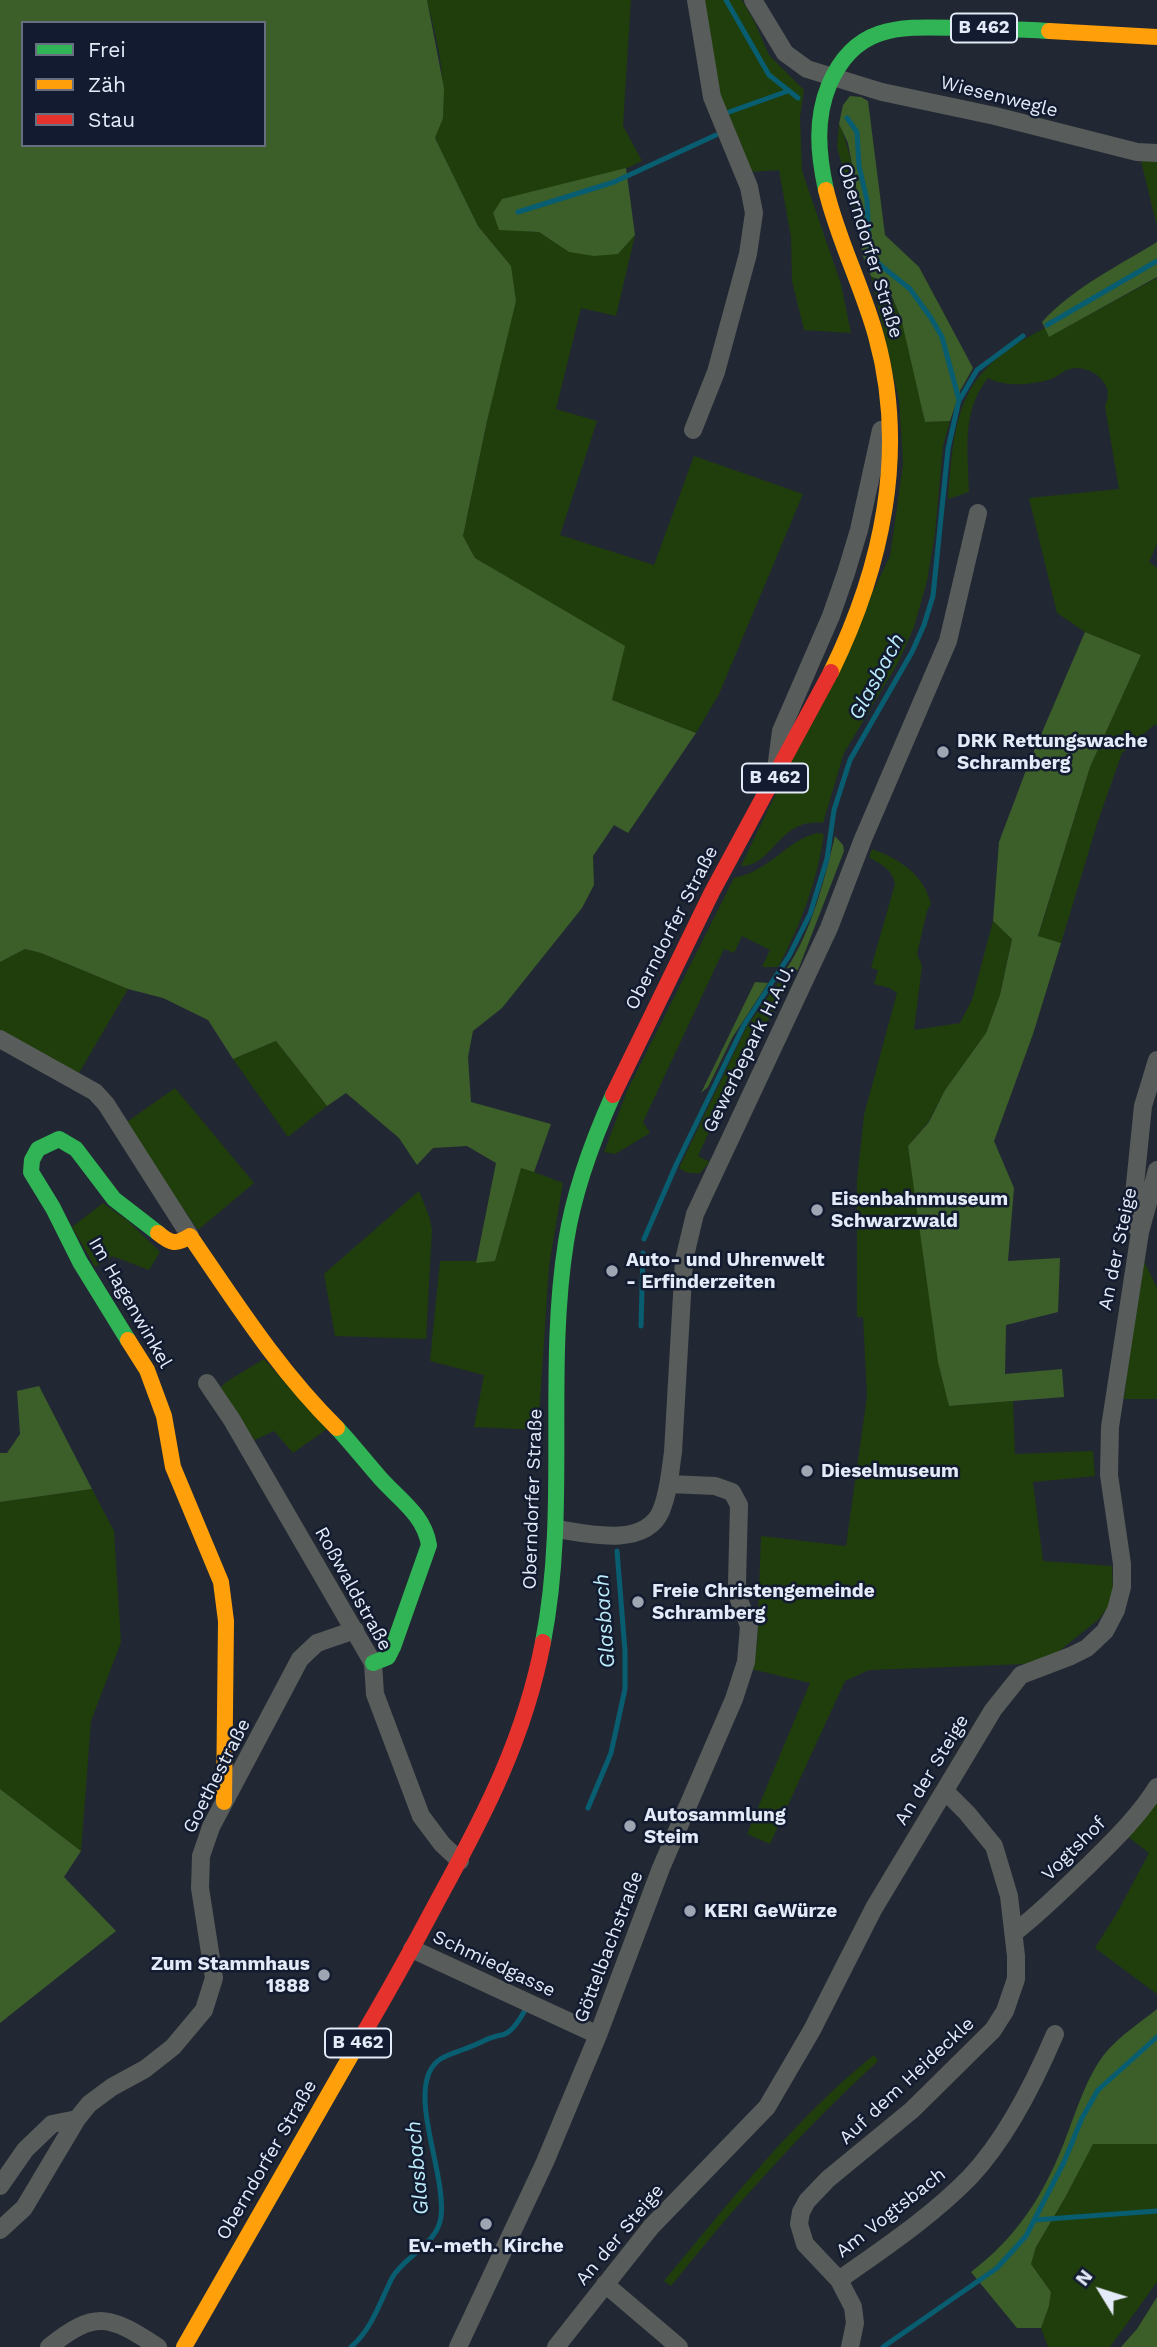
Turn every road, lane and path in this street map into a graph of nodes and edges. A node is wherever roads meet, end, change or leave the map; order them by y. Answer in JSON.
{"nodes":[{"id":1,"x":696,"y":0,"type":"edge"},
{"id":2,"x":753,"y":0,"type":"edge"},
{"id":3,"x":1157,"y":37,"type":"edge"},
{"id":4,"x":831,"y":77,"type":"junction"},
{"id":5,"x":1157,"y":153,"type":"edge"},
{"id":6,"x":887,"y":406,"type":"junction"},
{"id":7,"x":693,"y":430,"type":"dead end"},
{"id":8,"x":978,"y":513,"type":"dead end"},
{"id":9,"x":776,"y":777,"type":"junction"},
{"id":10,"x":0,"y":1040,"type":"edge"},
{"id":11,"x":1157,"y":1060,"type":"edge"},
{"id":12,"x":1157,"y":1170,"type":"edge"},
{"id":13,"x":1140,"y":1232,"type":"junction"},
{"id":14,"x":190,"y":1236,"type":"junction"},
{"id":15,"x":207,"y":1383,"type":"dead end"},
{"id":16,"x":669,"y":1484,"type":"junction"},
{"id":17,"x":557,"y":1529,"type":"junction"},
{"id":18,"x":355,"y":1630,"type":"junction"},
{"id":19,"x":373,"y":1663,"type":"junction"},
{"id":20,"x":1157,"y":1787,"type":"edge"},
{"id":21,"x":945,"y":1791,"type":"junction"},
{"id":22,"x":225,"y":1802,"type":"junction"},
{"id":23,"x":460,"y":1861,"type":"junction"},
{"id":24,"x":1014,"y":1933,"type":"junction"},
{"id":25,"x":412,"y":1949,"type":"junction"},
{"id":26,"x":1055,"y":2034,"type":"dead end"},
{"id":27,"x":597,"y":2035,"type":"junction"},
{"id":28,"x":77,"y":2119,"type":"junction"},
{"id":29,"x":0,"y":2186,"type":"edge"},
{"id":30,"x":0,"y":2230,"type":"edge"},
{"id":31,"x":839,"y":2280,"type":"junction"},
{"id":32,"x":605,"y":2284,"type":"junction"},
{"id":33,"x":49,"y":2347,"type":"edge"},
{"id":34,"x":158,"y":2347,"type":"edge"},
{"id":35,"x":184,"y":2347,"type":"edge"},
{"id":36,"x":458,"y":2347,"type":"edge"},
{"id":37,"x":556,"y":2347,"type":"edge"},
{"id":38,"x":679,"y":2347,"type":"edge"},
{"id":39,"x":850,"y":2347,"type":"edge"}],
"edges":[{"from":1,"to":7,"type":"street"},
{"from":2,"to":4,"type":"street","name":"Wiesenwegle"},
{"from":3,"to":4,"type":"main road","name":"Oberndorfer Straße","number":"B 462"},
{"from":4,"to":5,"type":"street","name":"Wiesenwegle"},
{"from":4,"to":6,"type":"main road","name":"Oberndorfer Straße","number":"B 462"},
{"from":6,"to":9,"type":"street","name":"Oberndorfer Straße"},
{"from":6,"to":9,"type":"main road","name":"Oberndorfer Straße","number":"B 462"},
{"from":8,"to":16,"type":"street","name":"Gewerbepark H.A.U."},
{"from":9,"to":17,"type":"main road","name":"Oberndorfer Straße","number":"B 462"},
{"from":10,"to":14,"type":"street"},
{"from":11,"to":13,"type":"street"},
{"from":12,"to":13,"type":"street","name":"An der Steige"},
{"from":13,"to":21,"type":"street","name":"An der Steige"},
{"from":14,"to":19,"type":"main road"},
{"from":14,"to":22,"type":"main road","name":"Im Hagenwinkel"},
{"from":15,"to":18,"type":"street","name":"Roßwaldstraße"},
{"from":16,"to":17,"type":"street","name":"Gewerbepark H.A.U."},
{"from":16,"to":27,"type":"street","name":"Göttelbachstraße"},
{"from":17,"to":23,"type":"main road","name":"Oberndorfer Straße","number":"B 462"},
{"from":18,"to":19,"type":"street","name":"Roßwaldstraße"},
{"from":18,"to":22,"type":"street","name":"Goethestraße"},
{"from":19,"to":23,"type":"street","name":"Roßwaldstraße"},
{"from":20,"to":24,"type":"street","name":"Vogtshof"},
{"from":21,"to":24,"type":"street","name":"Auf dem Heideckle"},
{"from":21,"to":32,"type":"street","name":"An der Steige"},
{"from":22,"to":28,"type":"street","name":"Goethestraße"},
{"from":23,"to":25,"type":"main road","name":"Oberndorfer Straße","number":"B 462"},
{"from":24,"to":31,"type":"street","name":"Auf dem Heideckle"},
{"from":25,"to":27,"type":"street","name":"Schmiedgasse"},
{"from":25,"to":35,"type":"main road","name":"Oberndorfer Straße","number":"B 462"},
{"from":26,"to":31,"type":"street","name":"Am Vogtsbach"},
{"from":27,"to":36,"type":"street","name":"Göttelbachstraße"},
{"from":28,"to":29,"type":"street"},
{"from":28,"to":30,"type":"street","name":"Goethestraße"},
{"from":31,"to":39,"type":"street","name":"Auf dem Heideckle"},
{"from":32,"to":37,"type":"street","name":"An der Steige"},
{"from":32,"to":38,"type":"street"},
{"from":33,"to":34,"type":"street"}]}
